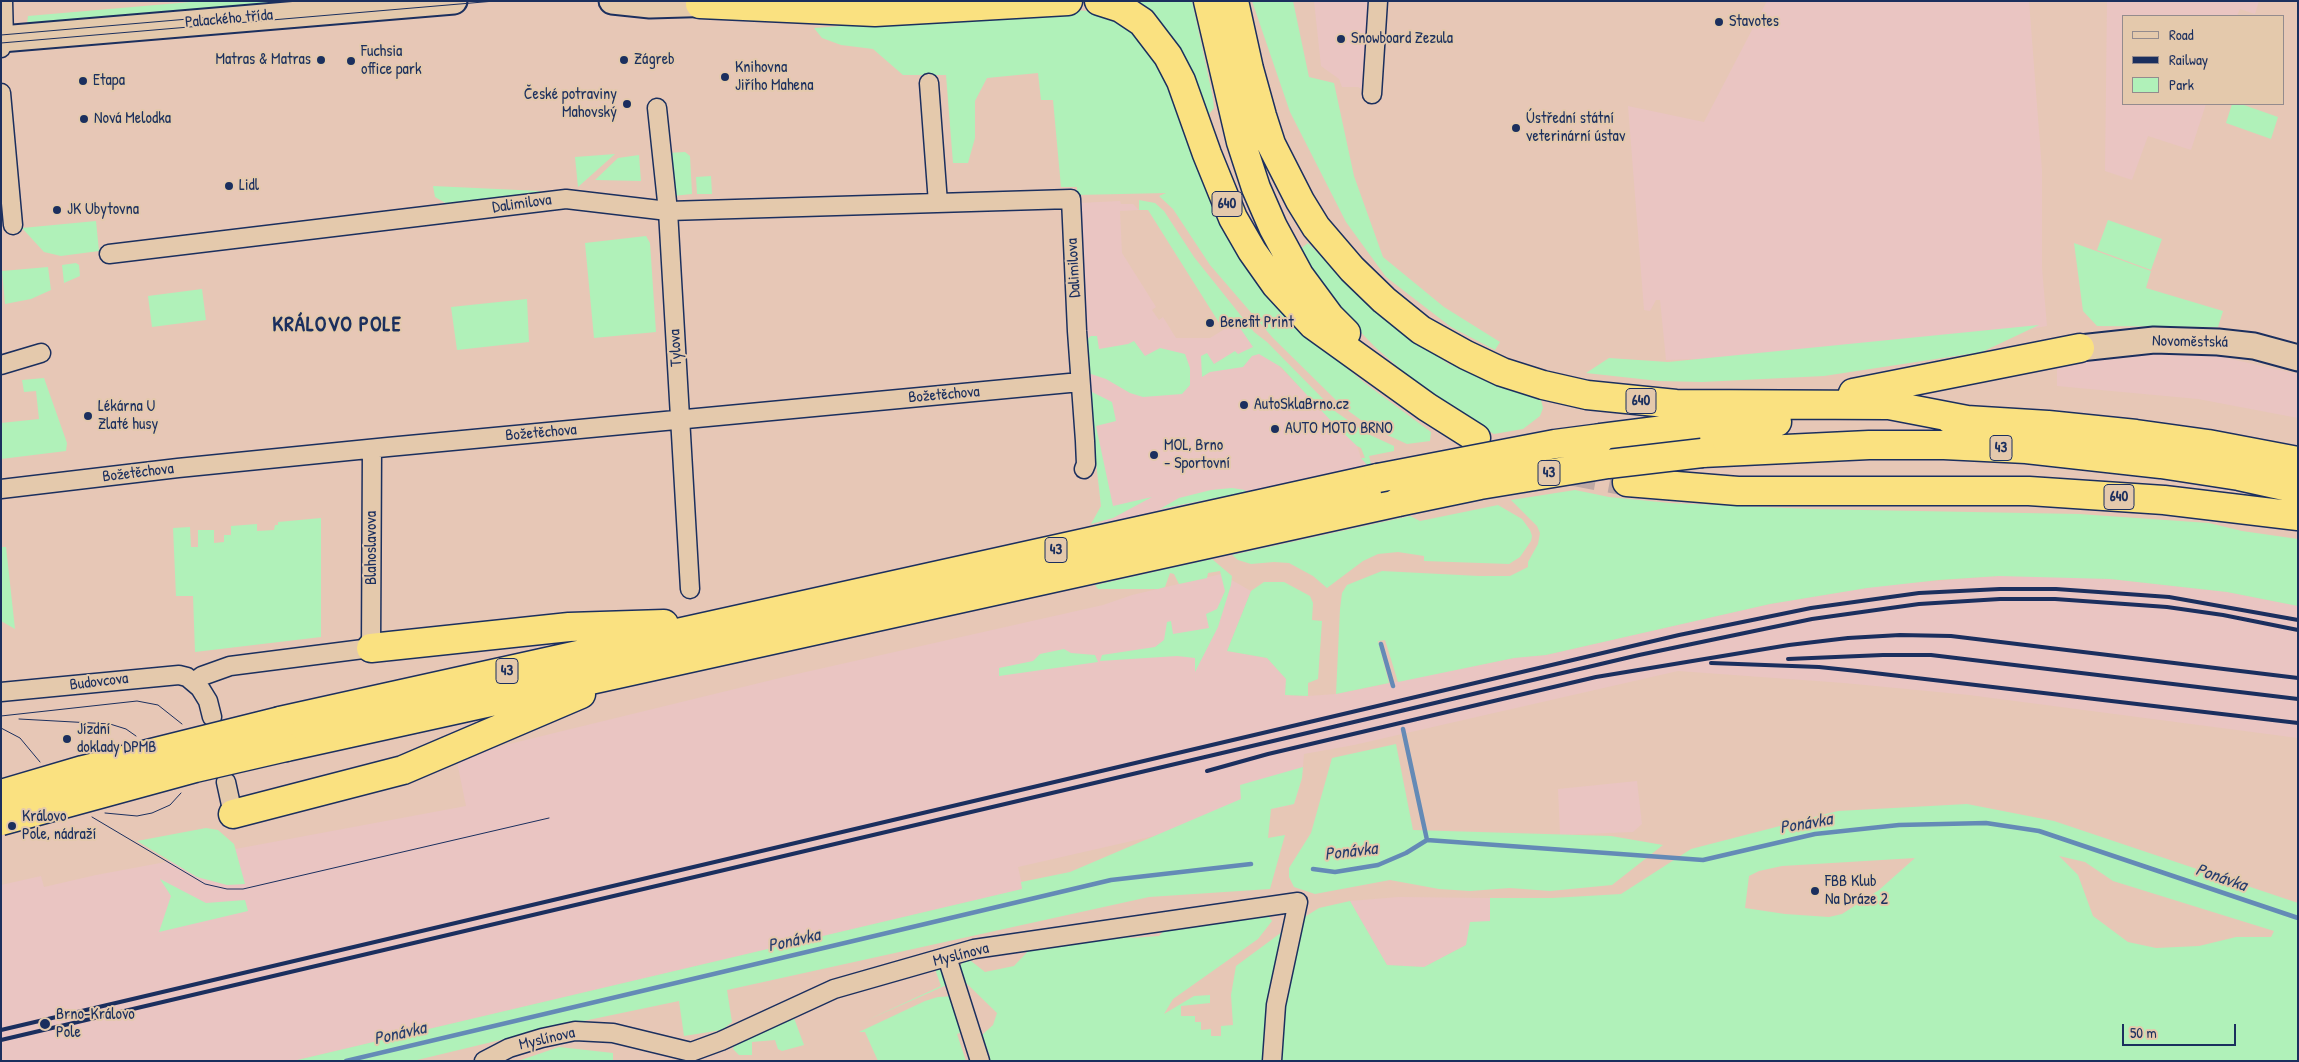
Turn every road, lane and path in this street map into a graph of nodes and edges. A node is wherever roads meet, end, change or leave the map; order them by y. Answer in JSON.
{"nodes":[{"id":1,"x":4,"y":1,"type":"edge"},
{"id":2,"x":454,"y":1,"type":"edge"},
{"id":3,"x":612,"y":1,"type":"edge"},
{"id":4,"x":733,"y":1,"type":"edge"},
{"id":5,"x":1068,"y":1,"type":"edge"},
{"id":6,"x":1099,"y":1,"type":"edge"},
{"id":7,"x":1208,"y":1,"type":"edge"},
{"id":8,"x":1234,"y":1,"type":"edge"},
{"id":9,"x":1378,"y":1,"type":"edge"},
{"id":10,"x":700,"y":4,"type":"junction"},
{"id":11,"x":2,"y":42,"type":"edge"},
{"id":12,"x":929,"y":83,"type":"dead end"},
{"id":13,"x":1,"y":92,"type":"edge"},
{"id":14,"x":1372,"y":94,"type":"dead end"},
{"id":15,"x":657,"y":108,"type":"dead end"},
{"id":16,"x":938,"y":203,"type":"junction"},
{"id":17,"x":668,"y":211,"type":"junction"},
{"id":18,"x":13,"y":225,"type":"dead end"},
{"id":19,"x":109,"y":254,"type":"dead end"},
{"id":20,"x":2080,"y":348,"type":"joint"},
{"id":21,"x":41,"y":353,"type":"dead end"},
{"id":22,"x":2298,"y":358,"type":"edge"},
{"id":23,"x":1,"y":365,"type":"edge"},
{"id":24,"x":1080,"y":382,"type":"junction"},
{"id":25,"x":1397,"y":383,"type":"junction"},
{"id":26,"x":1783,"y":405,"type":"junction"},
{"id":27,"x":680,"y":420,"type":"junction"},
{"id":28,"x":1967,"y":420,"type":"junction"},
{"id":29,"x":1476,"y":438,"type":"dead end"},
{"id":30,"x":1604,"y":438,"type":"junction"},
{"id":31,"x":372,"y":449,"type":"junction"},
{"id":32,"x":2298,"y":461,"type":"edge"},
{"id":33,"x":1084,"y":469,"type":"dead end"},
{"id":34,"x":1627,"y":482,"type":"tunnel mouth"},
{"id":35,"x":1,"y":489,"type":"edge"},
{"id":36,"x":2298,"y":489,"type":"edge"},
{"id":37,"x":2298,"y":516,"type":"edge"},
{"id":38,"x":690,"y":589,"type":"dead end"},
{"id":39,"x":733,"y":621,"type":"junction"},
{"id":40,"x":371,"y":648,"type":"junction"},
{"id":41,"x":640,"y":668,"type":"junction"},
{"id":42,"x":194,"y":682,"type":"junction"},
{"id":43,"x":2,"y":692,"type":"edge"},
{"id":44,"x":212,"y":717,"type":"dead end"},
{"id":45,"x":283,"y":734,"type":"junction"},
{"id":46,"x":226,"y":782,"type":"dead end"},
{"id":47,"x":1,"y":794,"type":"edge"},
{"id":48,"x":233,"y":814,"type":"joint"},
{"id":49,"x":1,"y":821,"type":"edge"},
{"id":50,"x":947,"y":957,"type":"junction"},
{"id":51,"x":484,"y":1061,"type":"edge"},
{"id":52,"x":980,"y":1061,"type":"edge"},
{"id":53,"x":1272,"y":1061,"type":"edge"}],
"edges":[{"from":1,"to":11,"type":"street"},
{"from":2,"to":11,"type":"street","name":"Palackého třída"},
{"from":3,"to":10,"type":"street"},
{"from":4,"to":10,"type":"street"},
{"from":5,"to":10,"type":"highway"},
{"from":6,"to":25,"type":"highway","number":"640"},
{"from":7,"to":25,"type":"highway","number":"640"},
{"from":8,"to":26,"type":"highway","number":"640"},
{"from":9,"to":14,"type":"street"},
{"from":12,"to":16,"type":"street"},
{"from":13,"to":18,"type":"street"},
{"from":15,"to":17,"type":"street","name":"Tylova"},
{"from":16,"to":17,"type":"street","name":"Dalimilova"},
{"from":16,"to":24,"type":"street","name":"Dalimilova"},
{"from":17,"to":19,"type":"street","name":"Dalimilova"},
{"from":17,"to":27,"type":"street","name":"Tylova"},
{"from":20,"to":22,"type":"street","name":"Novoměstská"},
{"from":20,"to":26,"type":"highway"},
{"from":21,"to":23,"type":"street"},
{"from":24,"to":27,"type":"street","name":"Božetěchova"},
{"from":24,"to":33,"type":"street","name":"Dalimilova"},
{"from":25,"to":29,"type":"highway","number":"640"},
{"from":26,"to":28,"type":"highway","number":"640"},
{"from":26,"to":30,"type":"highway"},
{"from":27,"to":31,"type":"street","name":"Božetěchova"},
{"from":27,"to":38,"type":"street","name":"Tylova"},
{"from":28,"to":30,"type":"highway","number":"43"},
{"from":28,"to":32,"type":"highway","number":"43"},
{"from":30,"to":39,"type":"highway","number":"43","bridge":true},
{"from":31,"to":35,"type":"street","name":"Božetěchova"},
{"from":31,"to":40,"type":"street","name":"Blahoslavova"},
{"from":34,"to":37,"type":"highway","number":"640"},
{"from":36,"to":41,"type":"highway","number":"43","bridge":true},
{"from":39,"to":40,"type":"highway"},
{"from":39,"to":45,"type":"highway","number":"43"},
{"from":40,"to":42,"type":"street"},
{"from":41,"to":45,"type":"highway","number":"43"},
{"from":41,"to":48,"type":"highway"},
{"from":42,"to":43,"type":"street","name":"Budovcova"},
{"from":42,"to":44,"type":"street"},
{"from":45,"to":47,"type":"highway","number":"43","bridge":true},
{"from":45,"to":49,"type":"highway","number":"43","bridge":true},
{"from":46,"to":48,"type":"street"},
{"from":50,"to":51,"type":"street","name":"Myslínova"},
{"from":50,"to":52,"type":"street"},
{"from":50,"to":53,"type":"street","name":"Myslínova"}]}
